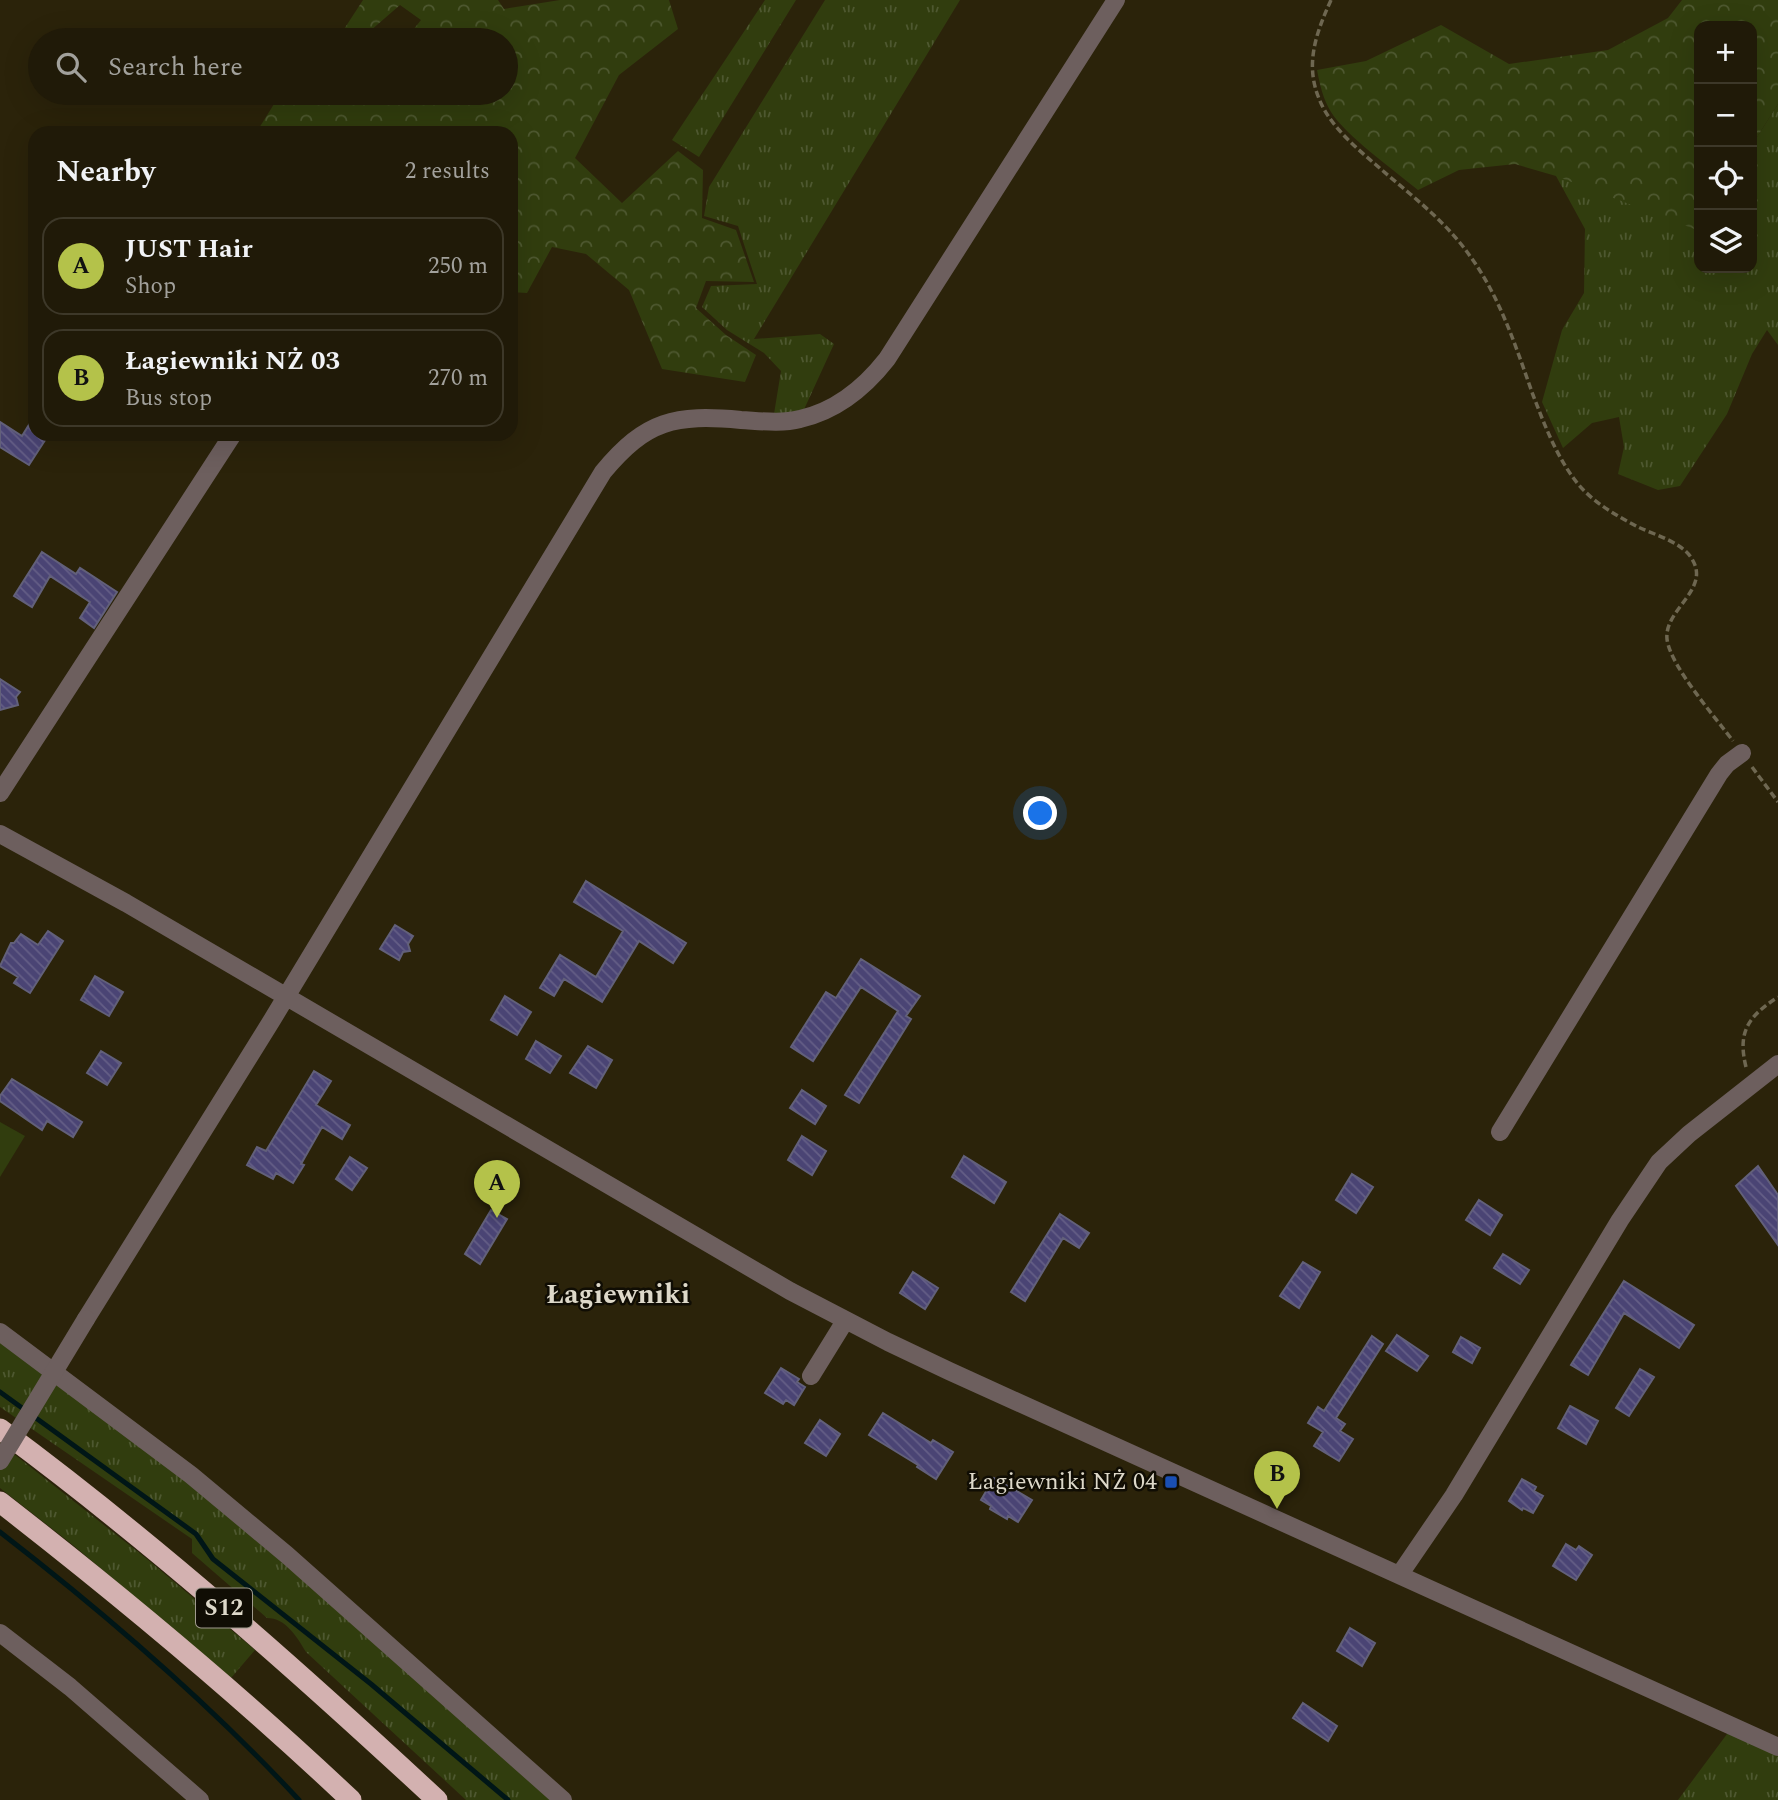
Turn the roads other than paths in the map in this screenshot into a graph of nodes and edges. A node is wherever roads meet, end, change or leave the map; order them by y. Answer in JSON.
{"nodes":[{"id":1,"x":1116,"y":0,"type":"edge"},
{"id":2,"x":228,"y":441,"type":"edge"},
{"id":3,"x":1742,"y":753,"type":"road end"},
{"id":4,"x":0,"y":793,"type":"edge"},
{"id":5,"x":0,"y":834,"type":"edge"},
{"id":6,"x":287,"y":996,"type":"junction"},
{"id":7,"x":1778,"y":1064,"type":"edge"},
{"id":8,"x":1500,"y":1132,"type":"dead end"},
{"id":9,"x":845,"y":1321,"type":"junction"},
{"id":10,"x":0,"y":1332,"type":"edge"},
{"id":11,"x":811,"y":1376,"type":"dead end"},
{"id":12,"x":0,"y":1429,"type":"edge"},
{"id":13,"x":0,"y":1461,"type":"edge"},
{"id":14,"x":0,"y":1502,"type":"edge"},
{"id":15,"x":1400,"y":1574,"type":"junction"},
{"id":16,"x":0,"y":1633,"type":"edge"},
{"id":17,"x":1778,"y":1747,"type":"edge"},
{"id":18,"x":200,"y":1800,"type":"edge"},
{"id":19,"x":351,"y":1800,"type":"edge"},
{"id":20,"x":437,"y":1800,"type":"edge"},
{"id":21,"x":564,"y":1800,"type":"edge"}],
"edges":[{"from":1,"to":6,"type":"street"},
{"from":2,"to":4,"type":"street"},
{"from":3,"to":8,"type":"street"},
{"from":5,"to":6,"type":"street"},
{"from":6,"to":9,"type":"street"},
{"from":6,"to":13,"type":"street","bridge":true},
{"from":7,"to":15,"type":"street"},
{"from":9,"to":11,"type":"street"},
{"from":9,"to":15,"type":"street"},
{"from":10,"to":21,"type":"street"},
{"from":12,"to":20,"type":"highway","number":"S12"},
{"from":14,"to":19,"type":"highway","number":"S12"},
{"from":15,"to":17,"type":"street"},
{"from":16,"to":18,"type":"street"}]}
